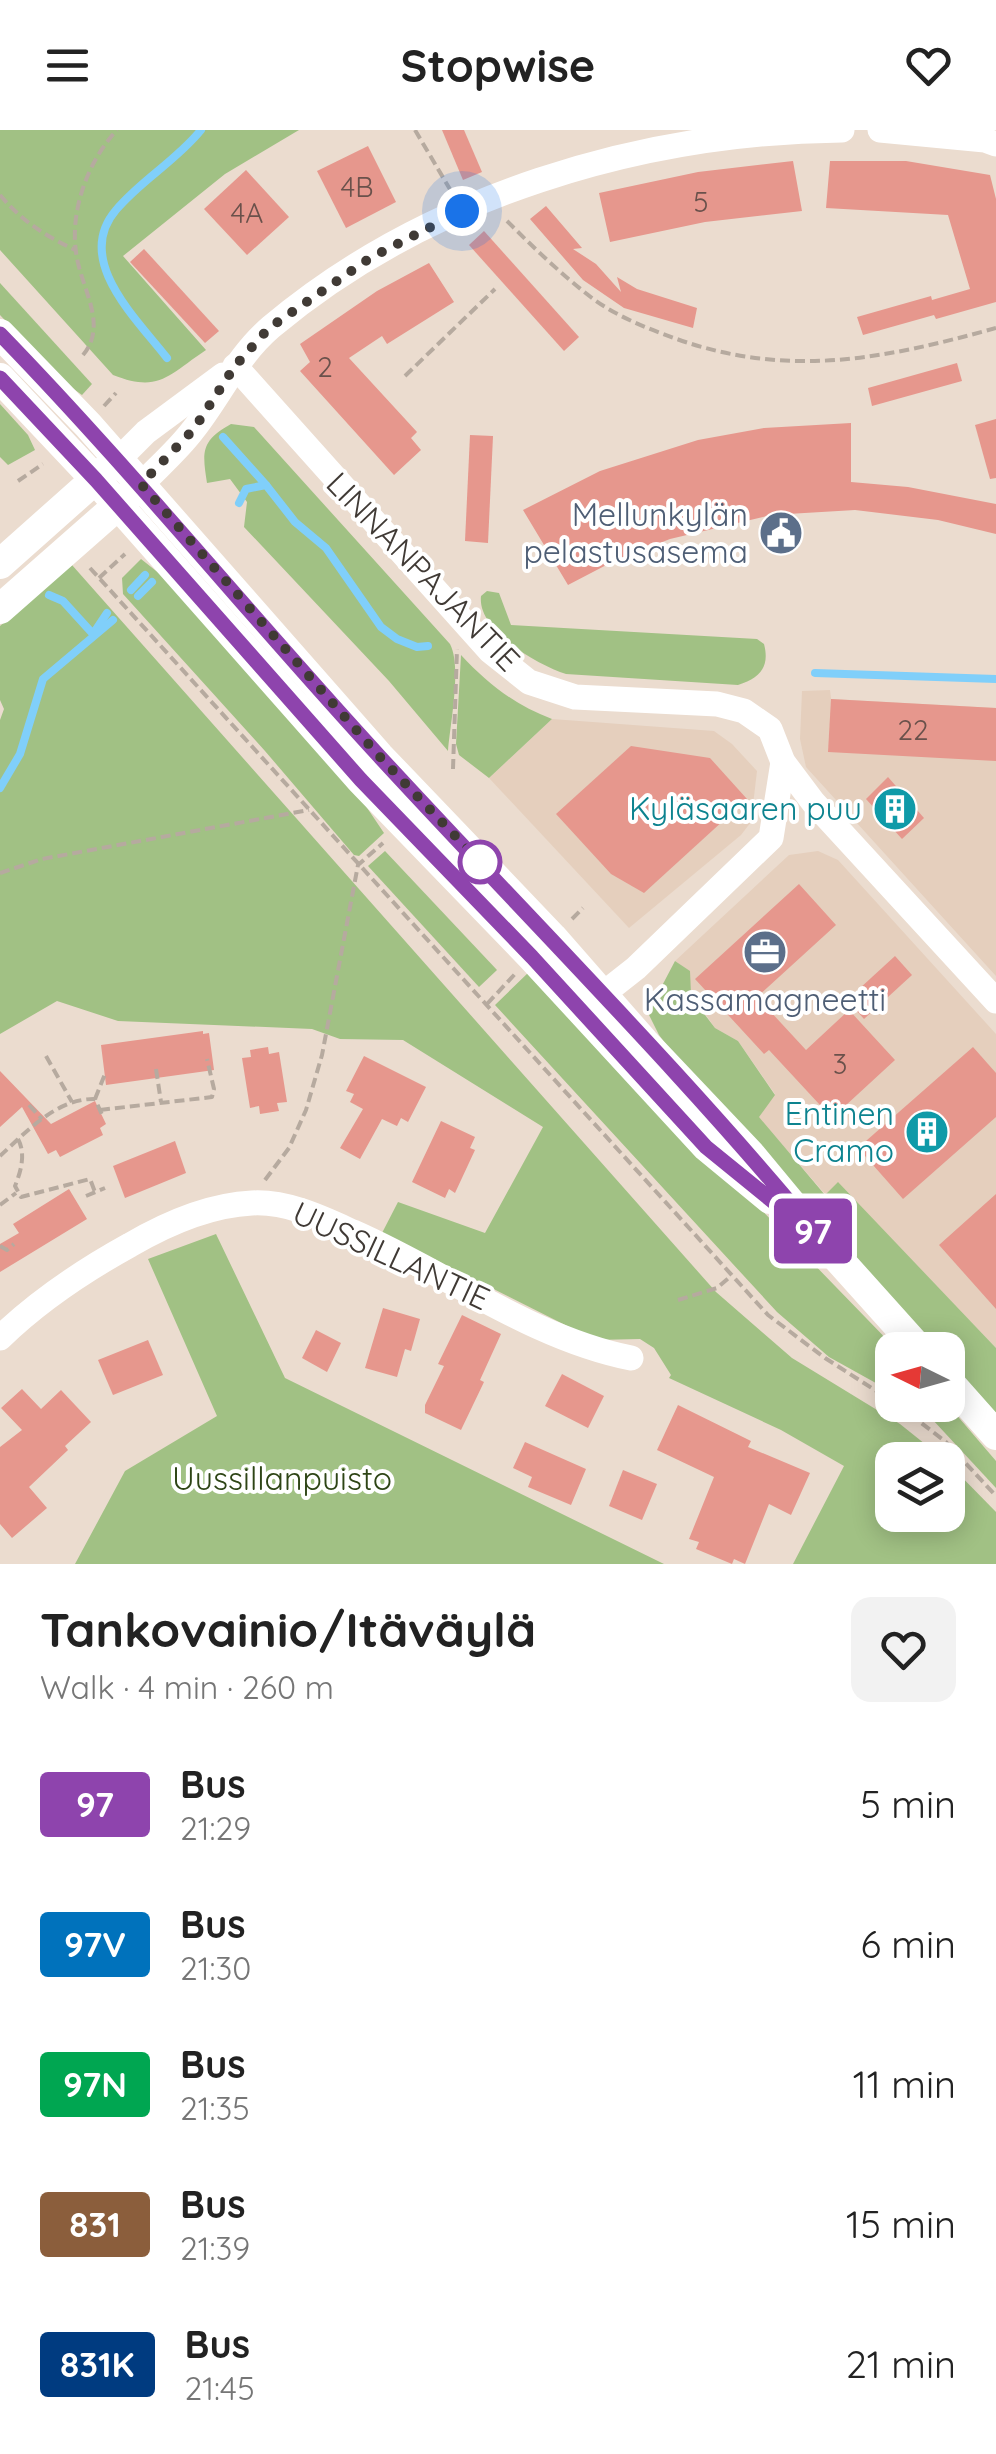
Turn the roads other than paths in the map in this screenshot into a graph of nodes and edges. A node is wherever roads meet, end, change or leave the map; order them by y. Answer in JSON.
{"nodes":[{"id":1,"x":842,"y":130,"type":"edge"},
{"id":2,"x":880,"y":130,"type":"edge"},
{"id":3,"x":996,"y":144,"type":"edge"},
{"id":4,"x":0,"y":334,"type":"edge"},
{"id":5,"x":235,"y":366,"type":"junction"},
{"id":6,"x":0,"y":378,"type":"edge"},
{"id":7,"x":107,"y":470,"type":"junction"},
{"id":8,"x":141,"y":484,"type":"junction"},
{"id":9,"x":118,"y":506,"type":"junction"},
{"id":10,"x":0,"y":564,"type":"edge"},
{"id":11,"x":0,"y":609,"type":"edge"},
{"id":12,"x":783,"y":762,"type":"junction"},
{"id":13,"x":996,"y":1002,"type":"edge"},
{"id":14,"x":591,"y":1004,"type":"junction"},
{"id":15,"x":904,"y":1332,"type":"edge"},
{"id":16,"x":0,"y":1338,"type":"edge"},
{"id":17,"x":630,"y":1358,"type":"dead end"},
{"id":18,"x":965,"y":1400,"type":"edge"},
{"id":19,"x":996,"y":1434,"type":"edge"}],
"edges":[{"from":1,"to":5,"type":"street"},
{"from":2,"to":3,"type":"street"},
{"from":4,"to":7,"type":"main road"},
{"from":5,"to":7,"type":"street"},
{"from":5,"to":8,"type":"street"},
{"from":5,"to":12,"type":"street","name":"LINNANPAJANTIE"},
{"from":6,"to":7,"type":"main road"},
{"from":7,"to":8,"type":"main road"},
{"from":7,"to":9,"type":"main road"},
{"from":7,"to":10,"type":"main road"},
{"from":8,"to":9,"type":"main road"},
{"from":8,"to":14,"type":"main road"},
{"from":9,"to":11,"type":"main road"},
{"from":9,"to":14,"type":"main road"},
{"from":12,"to":13,"type":"street","name":"LINNANPAJANTIE"},
{"from":12,"to":14,"type":"street"},
{"from":14,"to":15,"type":"main road"},
{"from":16,"to":17,"type":"street","name":"UUSSILLANTIE"},
{"from":18,"to":19,"type":"main road"}]}
